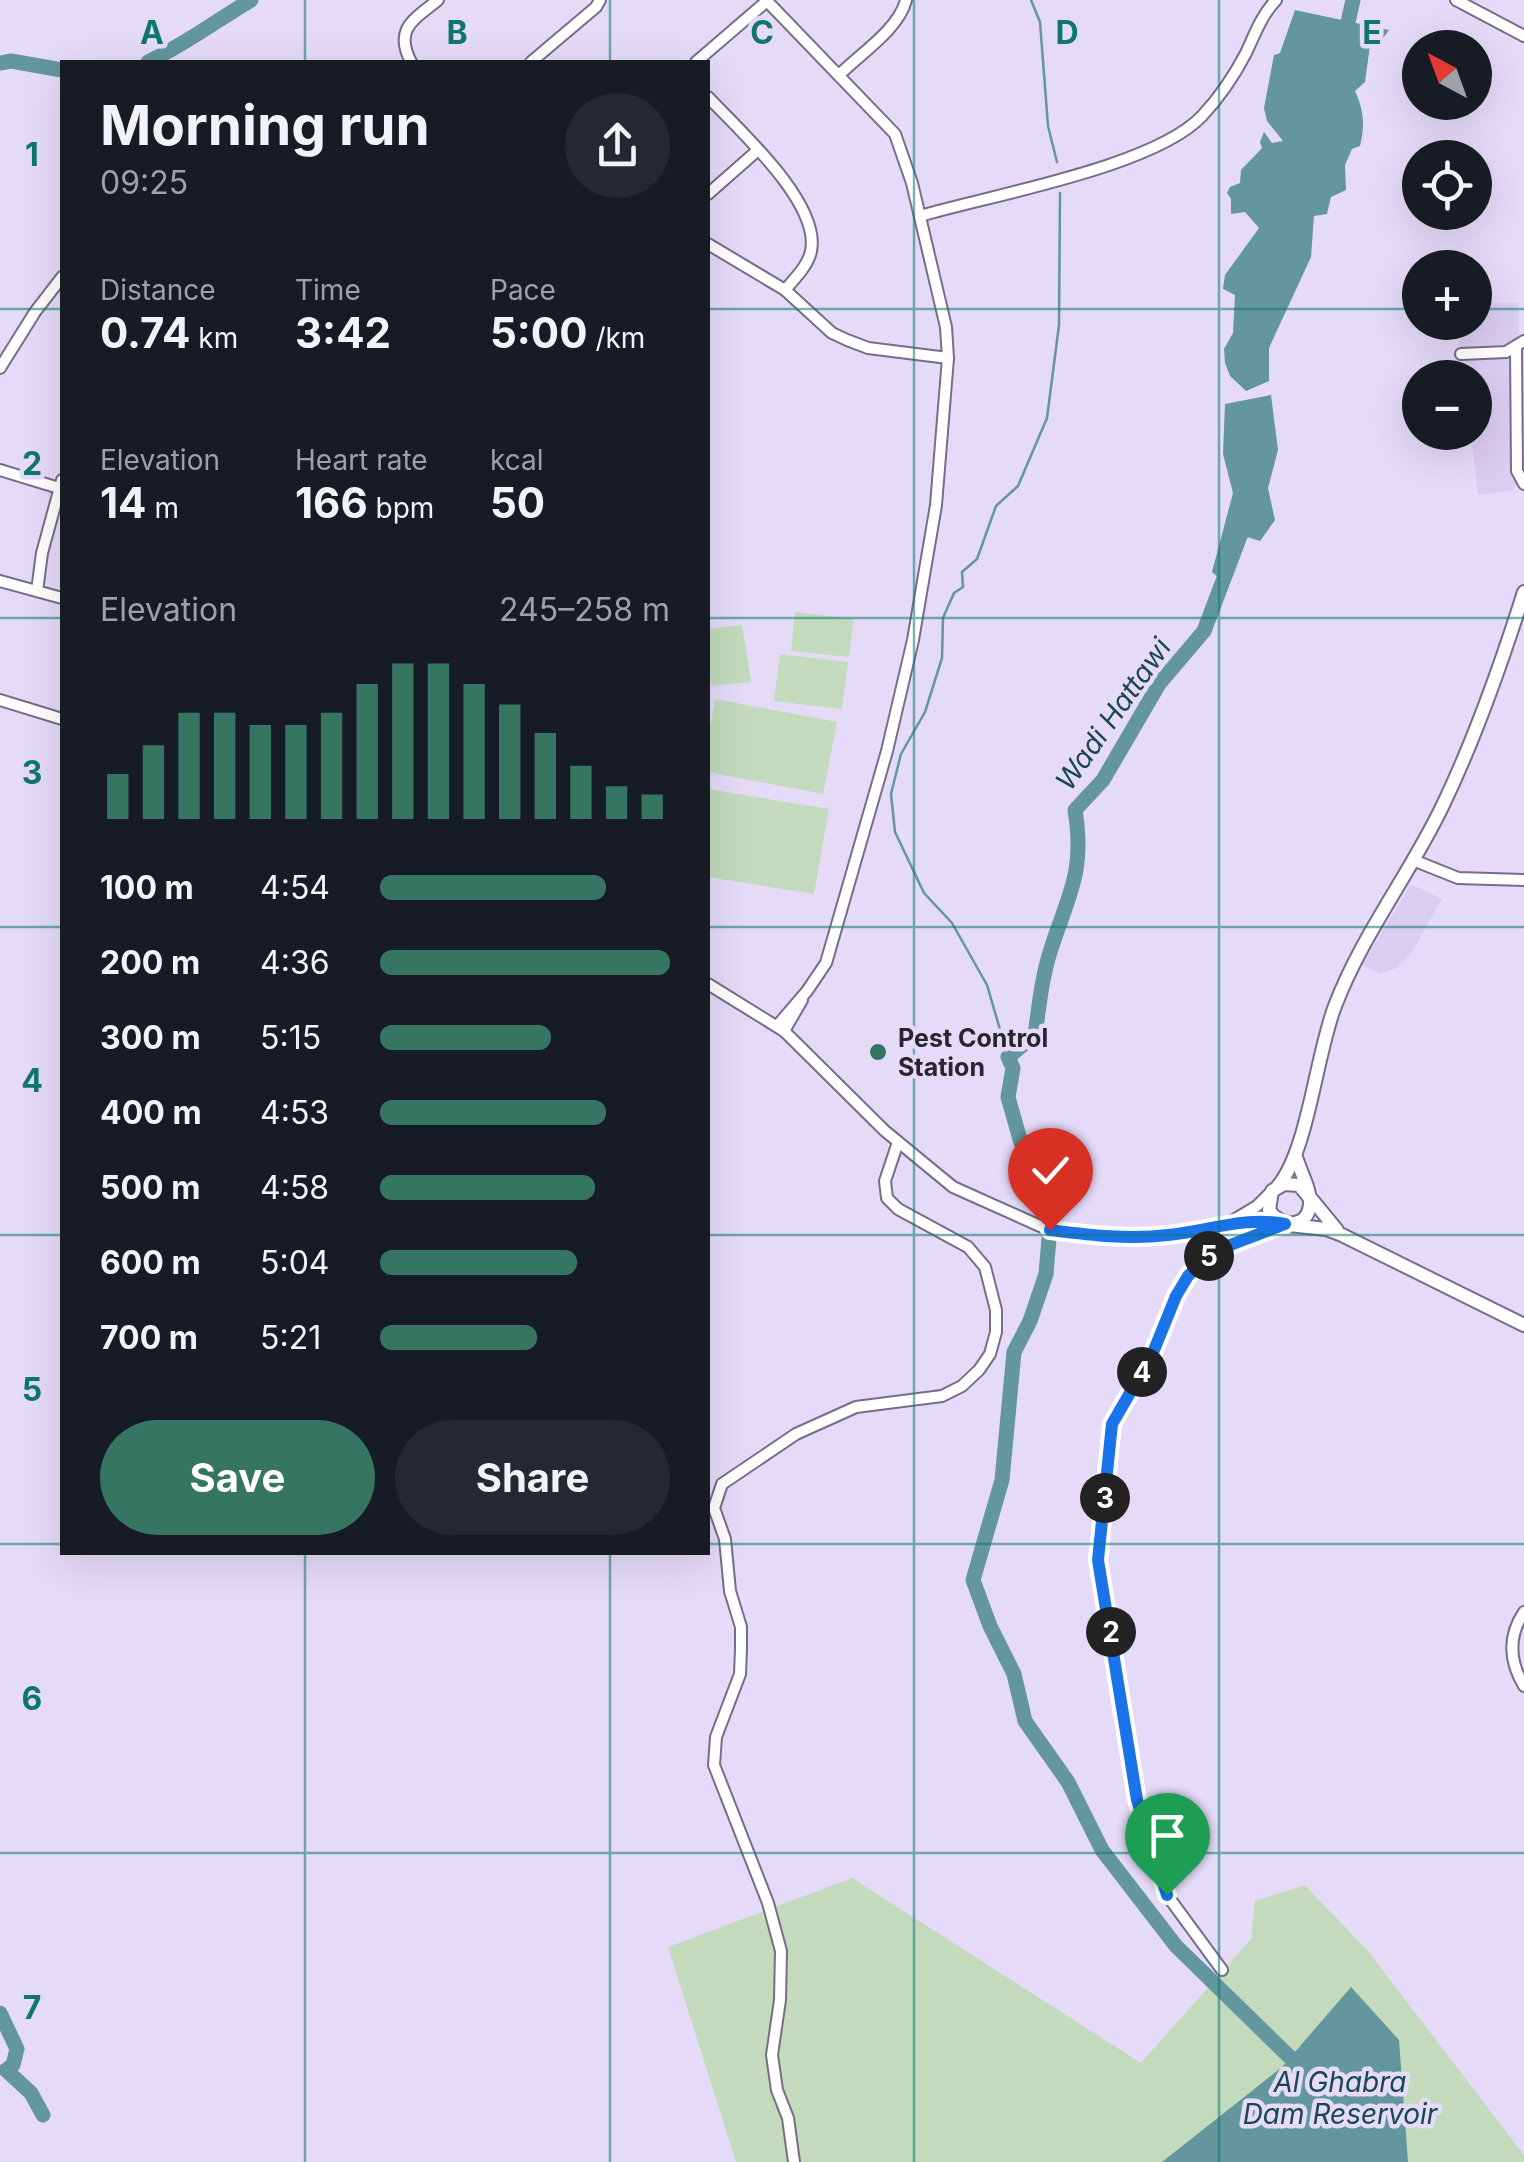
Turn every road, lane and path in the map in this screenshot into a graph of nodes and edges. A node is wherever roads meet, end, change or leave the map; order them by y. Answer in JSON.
{"nodes":[{"id":1,"x":438,"y":0,"type":"edge"},
{"id":2,"x":600,"y":0,"type":"edge"},
{"id":3,"x":767,"y":0,"type":"edge"},
{"id":4,"x":906,"y":0,"type":"edge"},
{"id":5,"x":1276,"y":0,"type":"edge"},
{"id":6,"x":1456,"y":0,"type":"edge"},
{"id":7,"x":1524,"y":36,"type":"edge"},
{"id":8,"x":411,"y":60,"type":"edge"},
{"id":9,"x":533,"y":60,"type":"edge"},
{"id":10,"x":698,"y":60,"type":"edge"},
{"id":11,"x":839,"y":74,"type":"junction"},
{"id":12,"x":710,"y":100,"type":"edge"},
{"id":13,"x":758,"y":150,"type":"junction"},
{"id":14,"x":710,"y":192,"type":"edge"},
{"id":15,"x":920,"y":216,"type":"junction"},
{"id":16,"x":710,"y":245,"type":"edge"},
{"id":17,"x":60,"y":280,"type":"edge"},
{"id":18,"x":786,"y":290,"type":"junction"},
{"id":19,"x":1520,"y":344,"type":"edge"},
{"id":20,"x":1461,"y":354,"type":"dead end"},
{"id":21,"x":948,"y":358,"type":"junction"},
{"id":22,"x":0,"y":368,"type":"edge"},
{"id":23,"x":0,"y":470,"type":"edge"},
{"id":24,"x":60,"y":484,"type":"edge"},
{"id":25,"x":1524,"y":484,"type":"edge"},
{"id":26,"x":60,"y":488,"type":"edge"},
{"id":27,"x":0,"y":581,"type":"edge"},
{"id":28,"x":37,"y":591,"type":"junction"},
{"id":29,"x":1524,"y":592,"type":"edge"},
{"id":30,"x":60,"y":597,"type":"edge"},
{"id":31,"x":0,"y":700,"type":"edge"},
{"id":32,"x":60,"y":718,"type":"edge"},
{"id":33,"x":1413,"y":860,"type":"junction"},
{"id":34,"x":1524,"y":880,"type":"edge"},
{"id":35,"x":710,"y":985,"type":"edge"},
{"id":36,"x":780,"y":1028,"type":"junction"},
{"id":37,"x":898,"y":1142,"type":"junction"},
{"id":38,"x":1296,"y":1154,"type":"junction"},
{"id":39,"x":1275,"y":1189,"type":"junction"},
{"id":40,"x":1308,"y":1196,"type":"junction"},
{"id":41,"x":1232,"y":1221,"type":"junction"},
{"id":42,"x":1285,"y":1224,"type":"junction"},
{"id":43,"x":1342,"y":1235,"type":"junction"},
{"id":44,"x":1524,"y":1325,"type":"edge"},
{"id":45,"x":1524,"y":1612,"type":"edge"},
{"id":46,"x":1524,"y":1686,"type":"edge"},
{"id":47,"x":1222,"y":1970,"type":"dead end"},
{"id":48,"x":794,"y":2162,"type":"edge"}],
"edges":[{"from":1,"to":8,"type":"street"},
{"from":2,"to":9,"type":"street"},
{"from":3,"to":10,"type":"street"},
{"from":3,"to":11,"type":"street"},
{"from":4,"to":11,"type":"street"},
{"from":5,"to":15,"type":"street"},
{"from":6,"to":7,"type":"street"},
{"from":11,"to":15,"type":"street"},
{"from":12,"to":13,"type":"street"},
{"from":13,"to":14,"type":"street"},
{"from":13,"to":18,"type":"street"},
{"from":15,"to":21,"type":"street"},
{"from":16,"to":18,"type":"street"},
{"from":17,"to":22,"type":"street"},
{"from":18,"to":21,"type":"street"},
{"from":19,"to":20,"type":"street"},
{"from":19,"to":25,"type":"street"},
{"from":21,"to":36,"type":"street"},
{"from":23,"to":24,"type":"street"},
{"from":26,"to":28,"type":"street"},
{"from":27,"to":28,"type":"street"},
{"from":28,"to":30,"type":"street"},
{"from":29,"to":33,"type":"main road"},
{"from":31,"to":32,"type":"street"},
{"from":33,"to":34,"type":"street"},
{"from":33,"to":38,"type":"main road"},
{"from":35,"to":36,"type":"street"},
{"from":36,"to":37,"type":"street"},
{"from":37,"to":41,"type":"street"},
{"from":37,"to":48,"type":"street"},
{"from":38,"to":39,"type":"main road"},
{"from":38,"to":40,"type":"main road"},
{"from":39,"to":40,"type":"main road"},
{"from":39,"to":41,"type":"street"},
{"from":39,"to":42,"type":"main road"},
{"from":40,"to":42,"type":"main road"},
{"from":40,"to":43,"type":"main road"},
{"from":41,"to":42,"type":"street"},
{"from":42,"to":43,"type":"main road"},
{"from":42,"to":47,"type":"street"},
{"from":43,"to":44,"type":"main road"},
{"from":45,"to":46,"type":"street"}]}
